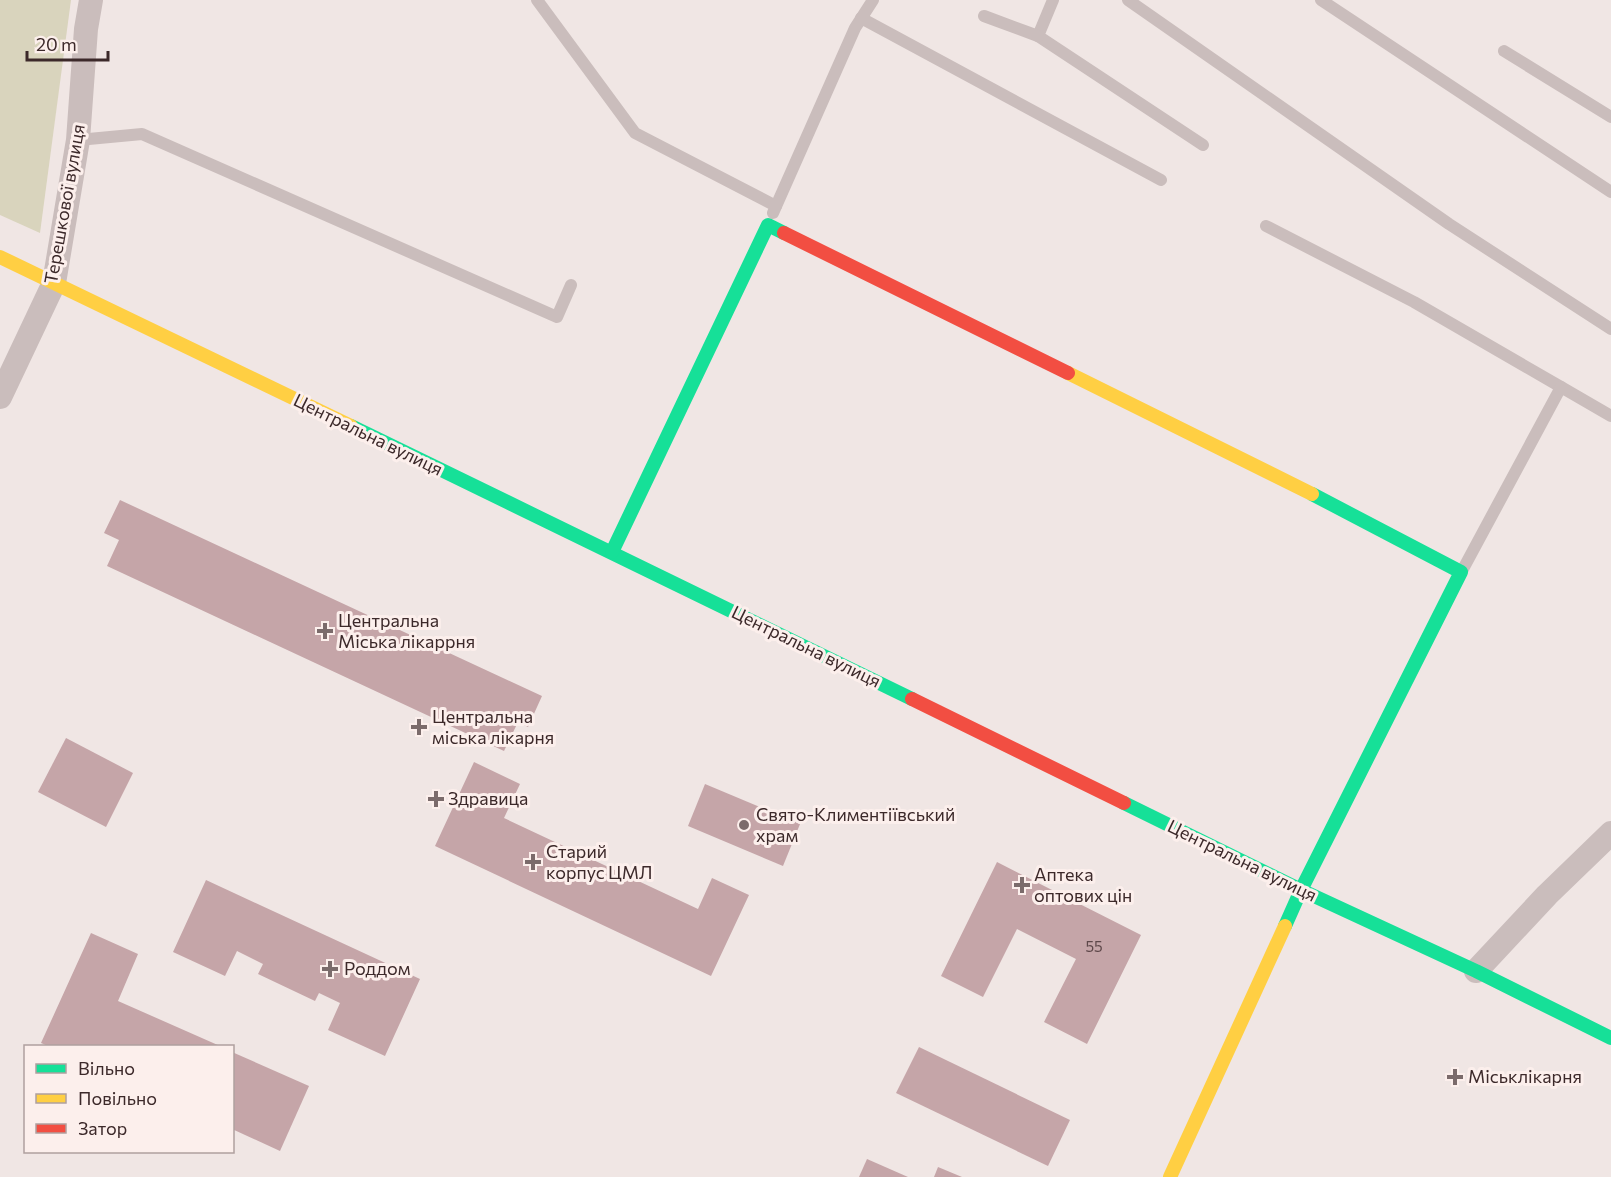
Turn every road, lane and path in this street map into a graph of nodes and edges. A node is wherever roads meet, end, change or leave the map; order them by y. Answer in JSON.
{"nodes":[{"id":1,"x":91,"y":0,"type":"edge"},
{"id":2,"x":537,"y":0,"type":"edge"},
{"id":3,"x":873,"y":0,"type":"edge"},
{"id":4,"x":1053,"y":0,"type":"edge"},
{"id":5,"x":1128,"y":0,"type":"edge"},
{"id":6,"x":1321,"y":0,"type":"edge"},
{"id":7,"x":984,"y":16,"type":"dead end"},
{"id":8,"x":861,"y":18,"type":"junction"},
{"id":9,"x":1038,"y":36,"type":"junction"},
{"id":10,"x":1504,"y":51,"type":"dead end"},
{"id":11,"x":1611,"y":117,"type":"edge"},
{"id":12,"x":78,"y":141,"type":"junction"},
{"id":13,"x":1203,"y":145,"type":"dead end"},
{"id":14,"x":1161,"y":180,"type":"dead end"},
{"id":15,"x":1611,"y":192,"type":"edge"},
{"id":16,"x":776,"y":206,"type":"junction"},
{"id":17,"x":768,"y":225,"type":"junction"},
{"id":18,"x":1266,"y":226,"type":"dead end"},
{"id":19,"x":0,"y":257,"type":"edge"},
{"id":20,"x":54,"y":283,"type":"junction"},
{"id":21,"x":571,"y":285,"type":"dead end"},
{"id":22,"x":1611,"y":329,"type":"edge"},
{"id":23,"x":1561,"y":387,"type":"junction"},
{"id":24,"x":0,"y":397,"type":"edge"},
{"id":25,"x":1611,"y":416,"type":"edge"},
{"id":26,"x":612,"y":552,"type":"junction"},
{"id":27,"x":1461,"y":572,"type":"junction"},
{"id":28,"x":1611,"y":833,"type":"edge"},
{"id":29,"x":1301,"y":890,"type":"junction"},
{"id":30,"x":1476,"y":971,"type":"junction"},
{"id":31,"x":1611,"y":1038,"type":"edge"},
{"id":32,"x":1170,"y":1177,"type":"edge"}],
"edges":[{"from":1,"to":12,"type":"street","name":"Терешкової вулиця"},
{"from":2,"to":16,"type":"lane"},
{"from":3,"to":8,"type":"lane"},
{"from":4,"to":9,"type":"lane"},
{"from":5,"to":22,"type":"lane"},
{"from":6,"to":15,"type":"lane"},
{"from":7,"to":9,"type":"lane"},
{"from":8,"to":14,"type":"lane"},
{"from":8,"to":16,"type":"lane"},
{"from":9,"to":13,"type":"lane"},
{"from":10,"to":11,"type":"lane"},
{"from":12,"to":20,"type":"street","name":"Терешкової вулиця"},
{"from":12,"to":21,"type":"lane"},
{"from":16,"to":17,"type":"lane"},
{"from":17,"to":26,"type":"street"},
{"from":17,"to":27,"type":"street"},
{"from":18,"to":23,"type":"lane"},
{"from":19,"to":20,"type":"street","name":"Центральна вулиця"},
{"from":20,"to":24,"type":"street","name":"Терешкової вулиця"},
{"from":20,"to":26,"type":"street","name":"Центральна вулиця"},
{"from":23,"to":25,"type":"lane"},
{"from":23,"to":27,"type":"lane"},
{"from":26,"to":29,"type":"street","name":"Центральна вулиця"},
{"from":27,"to":29,"type":"street"},
{"from":28,"to":30,"type":"street"},
{"from":29,"to":30,"type":"street","name":"Центральна вулиця"},
{"from":29,"to":32,"type":"street"},
{"from":30,"to":31,"type":"street","name":"Центральна вулиця"}]}
